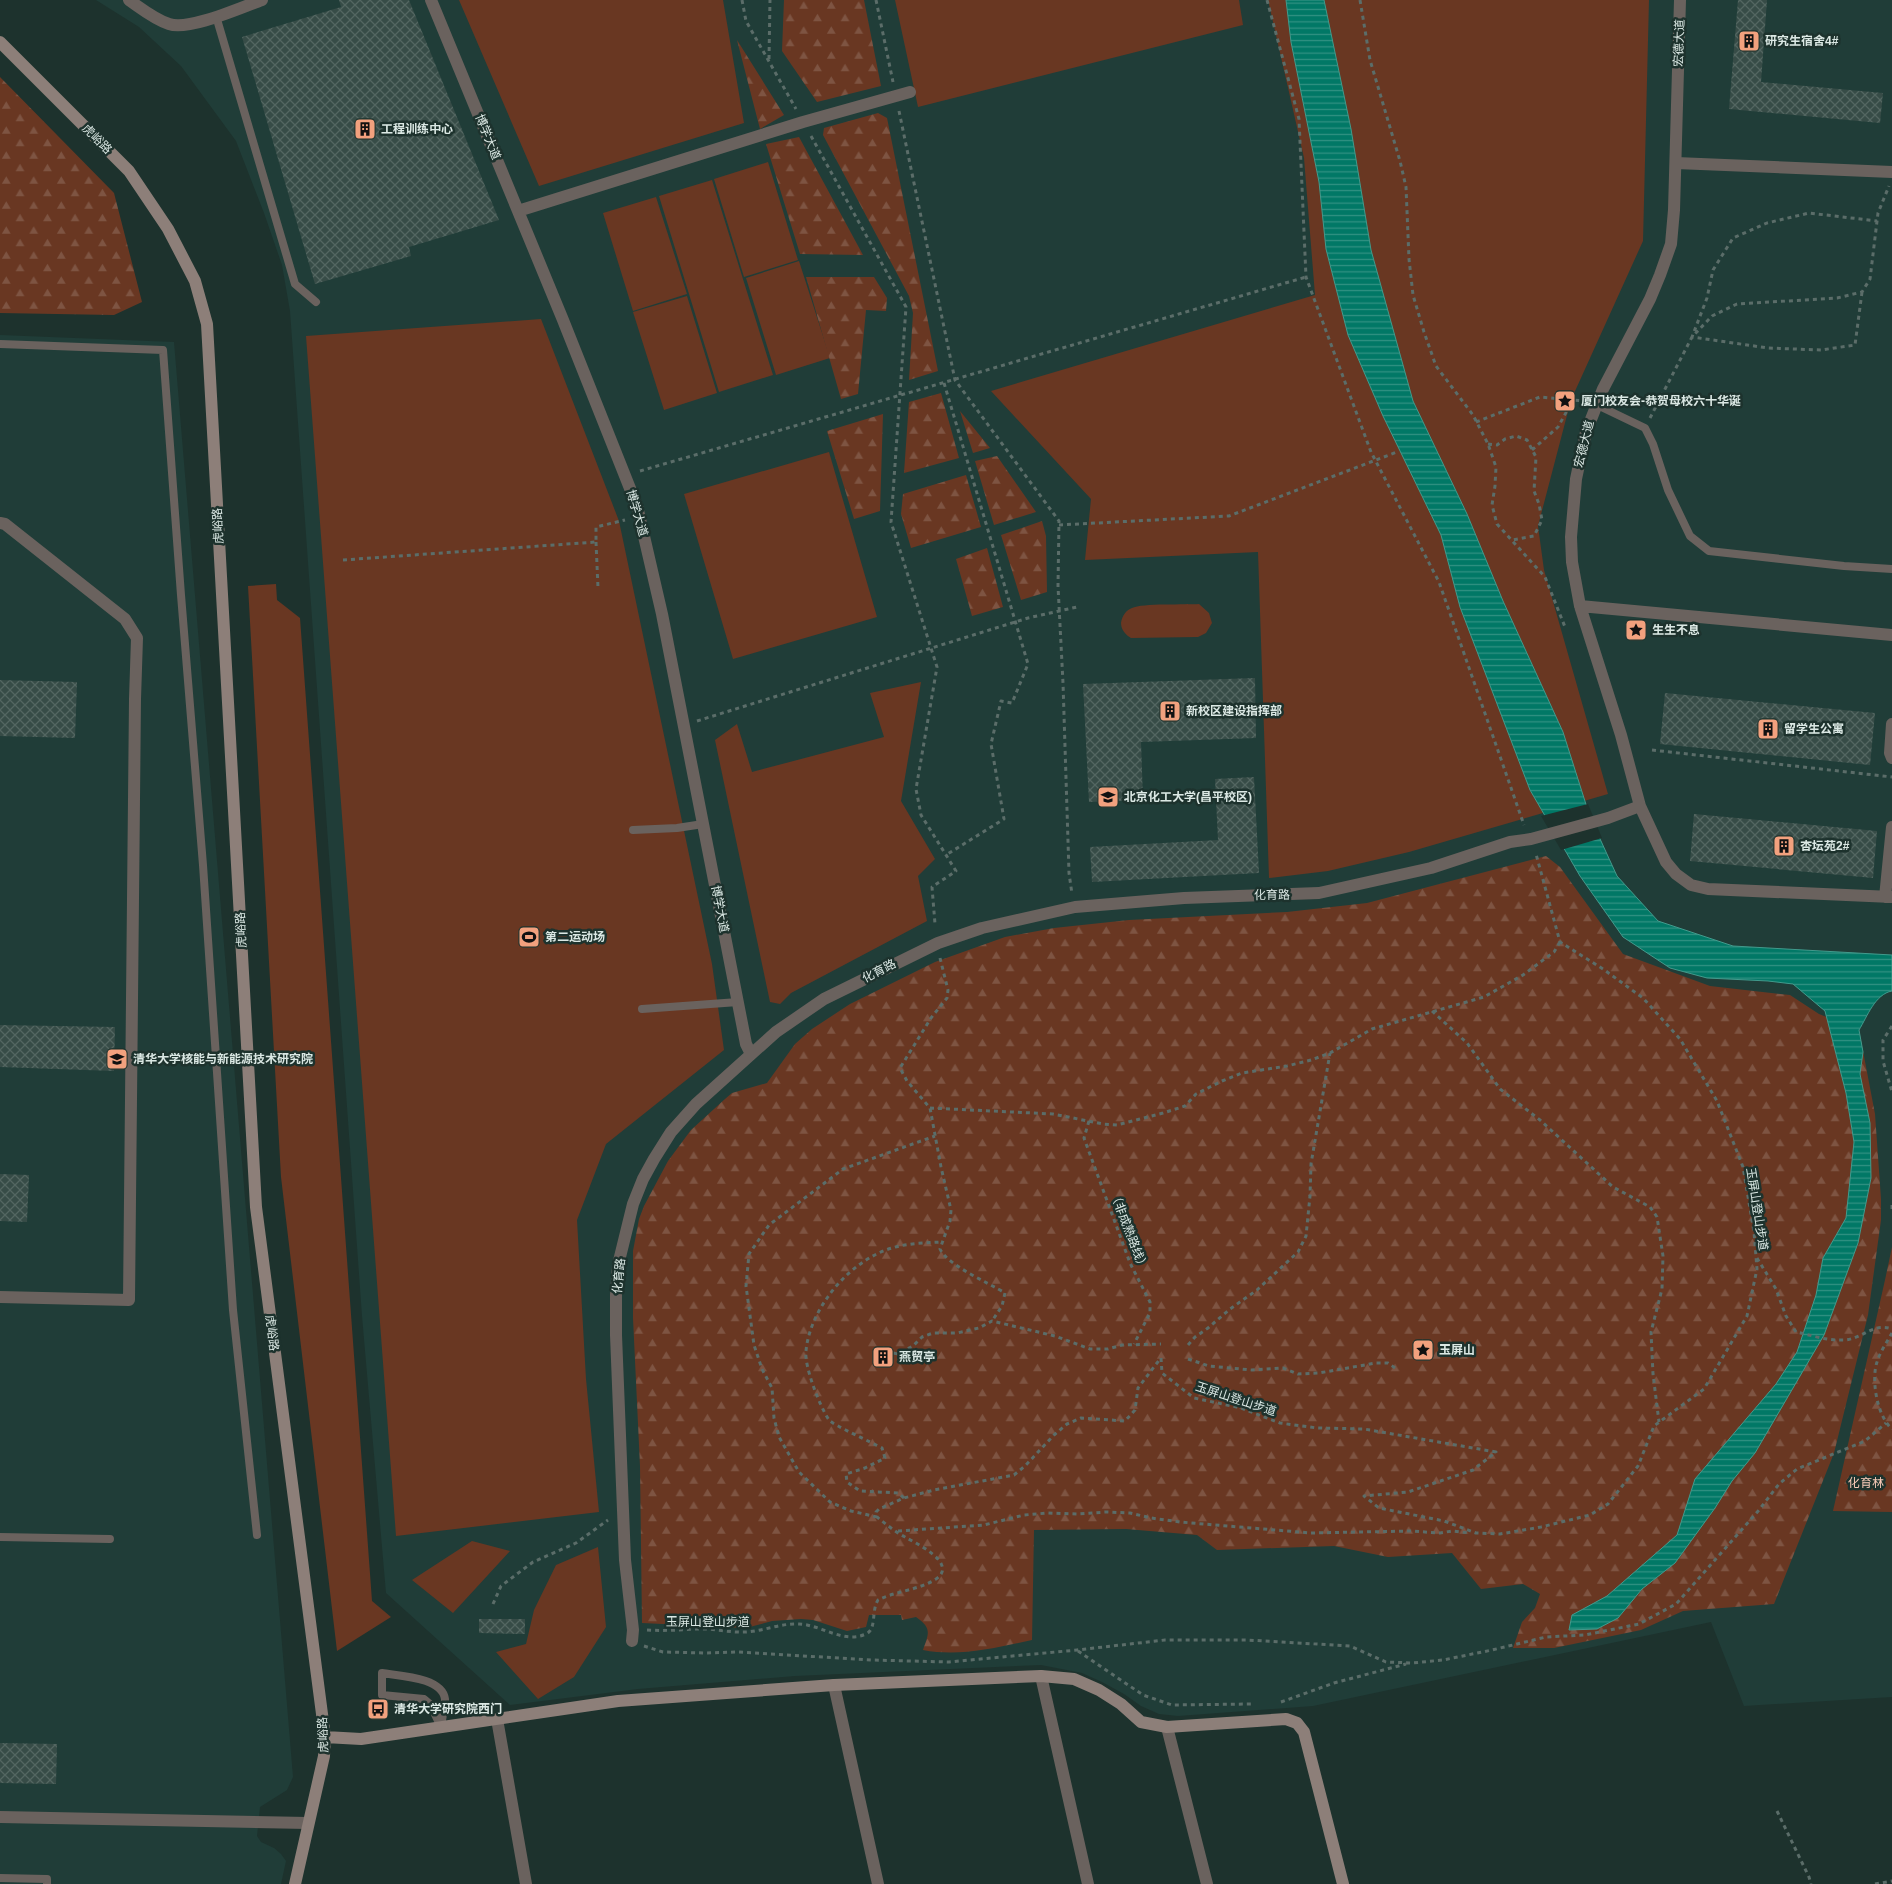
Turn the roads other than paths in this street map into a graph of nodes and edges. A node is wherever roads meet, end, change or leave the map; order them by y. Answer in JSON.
{"nodes":[{"id":1,"x":129,"y":0,"type":"edge"},
{"id":2,"x":262,"y":0,"type":"edge"},
{"id":3,"x":431,"y":0,"type":"edge"},
{"id":4,"x":1680,"y":0,"type":"edge"},
{"id":5,"x":216,"y":16,"type":"junction"},
{"id":6,"x":0,"y":42,"type":"edge"},
{"id":7,"x":910,"y":92,"type":"dead end"},
{"id":8,"x":1676,"y":163,"type":"junction"},
{"id":9,"x":1892,"y":172,"type":"edge"},
{"id":10,"x":518,"y":211,"type":"junction"},
{"id":11,"x":316,"y":302,"type":"dead end"},
{"id":12,"x":0,"y":344,"type":"edge"},
{"id":13,"x":1596,"y":404,"type":"junction"},
{"id":14,"x":0,"y":524,"type":"edge"},
{"id":15,"x":1892,"y":569,"type":"edge"},
{"id":16,"x":1580,"y":606,"type":"junction"},
{"id":17,"x":1892,"y":635,"type":"edge"},
{"id":18,"x":1892,"y":724,"type":"edge"},
{"id":19,"x":1892,"y":758,"type":"edge"},
{"id":20,"x":1640,"y":806,"type":"junction"},
{"id":21,"x":703,"y":824,"type":"junction"},
{"id":22,"x":1892,"y":827,"type":"edge"},
{"id":23,"x":633,"y":830,"type":"dead end"},
{"id":24,"x":1888,"y":897,"type":"edge"},
{"id":25,"x":738,"y":1002,"type":"junction"},
{"id":26,"x":642,"y":1009,"type":"dead end"},
{"id":27,"x":751,"y":1054,"type":"junction"},
{"id":28,"x":0,"y":1297,"type":"edge"},
{"id":29,"x":257,"y":1536,"type":"dead end"},
{"id":30,"x":0,"y":1537,"type":"edge"},
{"id":31,"x":110,"y":1539,"type":"dead end"},
{"id":32,"x":633,"y":1636,"type":"road end"},
{"id":33,"x":1042,"y":1676,"type":"junction"},
{"id":34,"x":834,"y":1685,"type":"junction"},
{"id":35,"x":497,"y":1719,"type":"junction"},
{"id":36,"x":441,"y":1727,"type":"junction"},
{"id":37,"x":1166,"y":1728,"type":"junction"},
{"id":38,"x":325,"y":1737,"type":"junction"},
{"id":39,"x":0,"y":1817,"type":"edge"},
{"id":40,"x":308,"y":1823,"type":"junction"},
{"id":41,"x":0,"y":1878,"type":"edge"},
{"id":42,"x":47,"y":1884,"type":"edge"},
{"id":43,"x":295,"y":1884,"type":"edge"},
{"id":44,"x":526,"y":1884,"type":"edge"},
{"id":45,"x":878,"y":1884,"type":"edge"},
{"id":46,"x":1088,"y":1884,"type":"edge"},
{"id":47,"x":1208,"y":1884,"type":"edge"},
{"id":48,"x":1343,"y":1884,"type":"edge"}],
"edges":[{"from":1,"to":5,"type":"street"},
{"from":2,"to":5,"type":"street"},
{"from":3,"to":10,"type":"street","name":"博学大道"},
{"from":4,"to":8,"type":"street","name":"宏德大道"},
{"from":5,"to":11,"type":"lane"},
{"from":6,"to":38,"type":"street","name":"虎峪路"},
{"from":7,"to":10,"type":"street"},
{"from":8,"to":9,"type":"street"},
{"from":8,"to":13,"type":"street","name":"宏德大道"},
{"from":10,"to":21,"type":"street","name":"博学大道"},
{"from":12,"to":29,"type":"lane"},
{"from":13,"to":15,"type":"lane"},
{"from":13,"to":16,"type":"street","name":"宏德大道"},
{"from":14,"to":28,"type":"street"},
{"from":16,"to":17,"type":"street"},
{"from":16,"to":20,"type":"street","name":"宏德大道"},
{"from":18,"to":19,"type":"street"},
{"from":20,"to":24,"type":"street","name":"宏德大道"},
{"from":20,"to":27,"type":"street","name":"化育路"},
{"from":21,"to":23,"type":"lane"},
{"from":21,"to":25,"type":"street","name":"博学大道"},
{"from":22,"to":24,"type":"street"},
{"from":25,"to":26,"type":"lane"},
{"from":25,"to":27,"type":"street","name":"博学大道"},
{"from":27,"to":32,"type":"street","name":"化育路"},
{"from":30,"to":31,"type":"lane"},
{"from":33,"to":34,"type":"street"},
{"from":33,"to":37,"type":"street"},
{"from":33,"to":46,"type":"street"},
{"from":34,"to":35,"type":"street"},
{"from":34,"to":45,"type":"street"},
{"from":35,"to":36,"type":"street"},
{"from":35,"to":44,"type":"street"},
{"from":36,"to":36,"type":"lane"},
{"from":36,"to":38,"type":"street"},
{"from":37,"to":47,"type":"street"},
{"from":37,"to":48,"type":"street"},
{"from":38,"to":40,"type":"street","name":"虎峪路"},
{"from":39,"to":40,"type":"street"},
{"from":40,"to":43,"type":"street","name":"虎峪路"},
{"from":41,"to":42,"type":"lane"}]}
